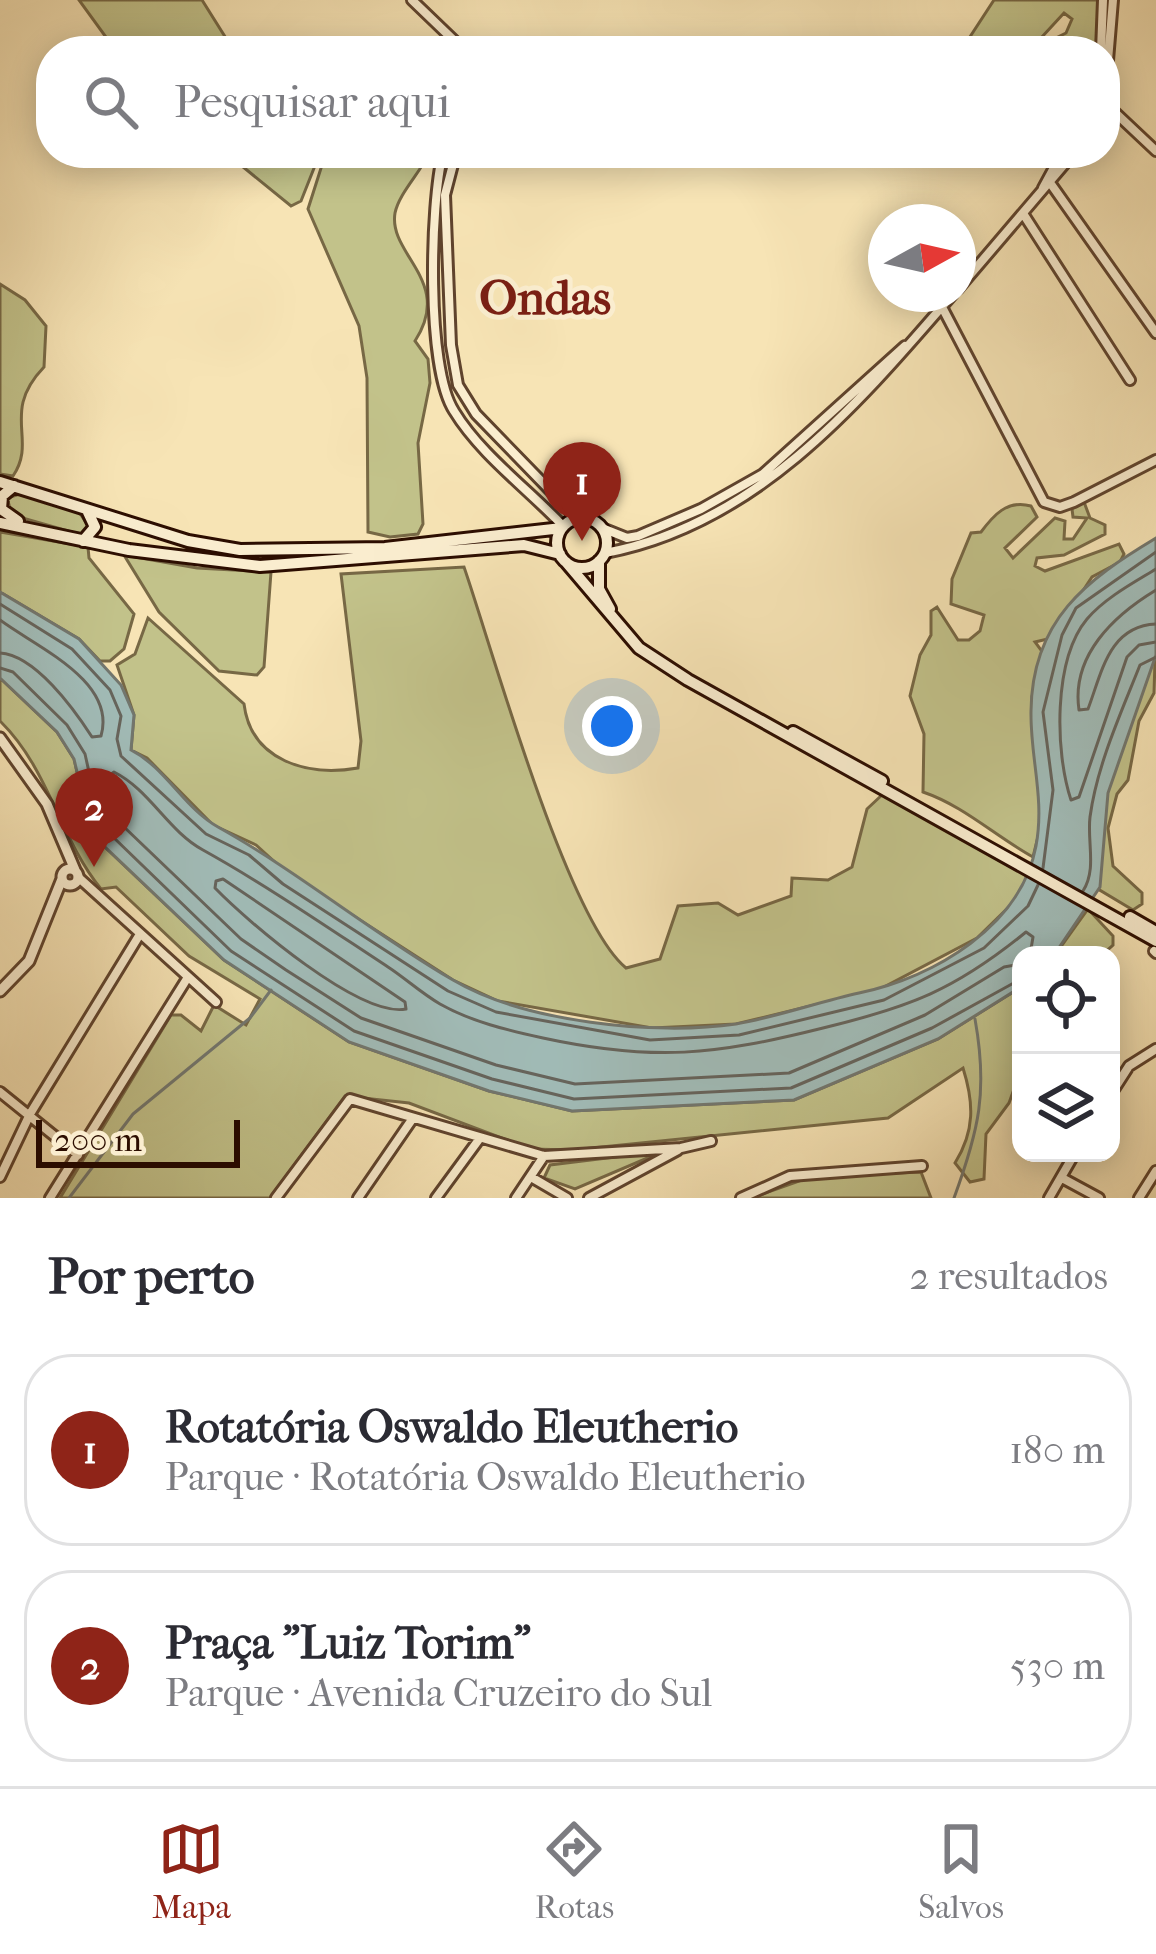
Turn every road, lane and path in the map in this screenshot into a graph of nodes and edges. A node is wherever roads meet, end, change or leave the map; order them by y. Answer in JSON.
{"nodes":[{"id":1,"x":412,"y":0,"type":"edge"},
{"id":2,"x":1103,"y":0,"type":"edge"},
{"id":3,"x":1113,"y":0,"type":"edge"},
{"id":4,"x":449,"y":36,"type":"edge"},
{"id":5,"x":1102,"y":36,"type":"edge"},
{"id":6,"x":1110,"y":36,"type":"edge"},
{"id":7,"x":1120,"y":115,"type":"edge"},
{"id":8,"x":1156,"y":151,"type":"edge"},
{"id":9,"x":439,"y":168,"type":"edge"},
{"id":10,"x":452,"y":168,"type":"edge"},
{"id":11,"x":1056,"y":168,"type":"edge"},
{"id":12,"x":1058,"y":168,"type":"edge"},
{"id":13,"x":1051,"y":184,"type":"junction"},
{"id":14,"x":1042,"y":191,"type":"junction"},
{"id":15,"x":1024,"y":215,"type":"junction"},
{"id":16,"x":976,"y":269,"type":"edge"},
{"id":17,"x":939,"y":312,"type":"edge"},
{"id":18,"x":944,"y":312,"type":"edge"},
{"id":19,"x":1156,"y":333,"type":"edge"},
{"id":20,"x":912,"y":343,"type":"junction"},
{"id":21,"x":896,"y":352,"type":"junction"},
{"id":22,"x":1130,"y":380,"type":"dead end"},
{"id":23,"x":857,"y":387,"type":"junction"},
{"id":24,"x":872,"y":387,"type":"junction"},
{"id":25,"x":837,"y":419,"type":"junction"},
{"id":26,"x":1156,"y":460,"type":"edge"},
{"id":27,"x":755,"y":479,"type":"junction"},
{"id":28,"x":0,"y":482,"type":"edge"},
{"id":29,"x":14,"y":486,"type":"junction"},
{"id":30,"x":83,"y":506,"type":"junction"},
{"id":31,"x":718,"y":512,"type":"junction"},
{"id":32,"x":577,"y":518,"type":"junction"},
{"id":33,"x":0,"y":523,"type":"edge"},
{"id":34,"x":562,"y":527,"type":"junction"},
{"id":35,"x":602,"y":528,"type":"junction"},
{"id":36,"x":42,"y":530,"type":"junction"},
{"id":37,"x":83,"y":541,"type":"junction"},
{"id":38,"x":602,"y":557,"type":"junction"},
{"id":39,"x":563,"y":558,"type":"junction"},
{"id":40,"x":0,"y":738,"type":"edge"},
{"id":41,"x":1022,"y":862,"type":"junction"},
{"id":42,"x":70,"y":877,"type":"junction"},
{"id":43,"x":140,"y":934,"type":"junction"},
{"id":44,"x":1155,"y":944,"type":"edge"},
{"id":45,"x":188,"y":977,"type":"junction"},
{"id":46,"x":0,"y":991,"type":"edge"},
{"id":47,"x":216,"y":1002,"type":"dead end"},
{"id":48,"x":1156,"y":1049,"type":"edge"},
{"id":49,"x":1120,"y":1080,"type":"edge"},
{"id":50,"x":0,"y":1092,"type":"edge"},
{"id":51,"x":30,"y":1114,"type":"junction"},
{"id":52,"x":413,"y":1118,"type":"junction"},
{"id":53,"x":480,"y":1138,"type":"junction"},
{"id":54,"x":711,"y":1141,"type":"dead end"},
{"id":55,"x":681,"y":1148,"type":"junction"},
{"id":56,"x":79,"y":1155,"type":"junction"},
{"id":57,"x":544,"y":1156,"type":"junction"},
{"id":58,"x":1070,"y":1162,"type":"edge"},
{"id":59,"x":922,"y":1166,"type":"dead end"},
{"id":60,"x":1156,"y":1171,"type":"edge"},
{"id":61,"x":0,"y":1177,"type":"edge"},
{"id":62,"x":531,"y":1177,"type":"junction"},
{"id":63,"x":1062,"y":1178,"type":"junction"},
{"id":64,"x":50,"y":1198,"type":"edge"},
{"id":65,"x":276,"y":1198,"type":"edge"},
{"id":66,"x":358,"y":1198,"type":"edge"},
{"id":67,"x":436,"y":1198,"type":"edge"},
{"id":68,"x":517,"y":1198,"type":"edge"},
{"id":69,"x":567,"y":1198,"type":"edge"},
{"id":70,"x":589,"y":1198,"type":"edge"},
{"id":71,"x":741,"y":1198,"type":"edge"},
{"id":72,"x":1049,"y":1198,"type":"edge"},
{"id":73,"x":1099,"y":1198,"type":"edge"},
{"id":74,"x":1139,"y":1198,"type":"edge"}],
"edges":[{"from":1,"to":4,"type":"street"},
{"from":2,"to":5,"type":"street"},
{"from":3,"to":6,"type":"street"},
{"from":7,"to":8,"type":"street"},
{"from":9,"to":34,"type":"street"},
{"from":10,"to":32,"type":"street"},
{"from":11,"to":14,"type":"street"},
{"from":12,"to":13,"type":"street"},
{"from":13,"to":14,"type":"street"},
{"from":13,"to":19,"type":"street"},
{"from":14,"to":15,"type":"street"},
{"from":15,"to":16,"type":"street"},
{"from":15,"to":22,"type":"street"},
{"from":17,"to":20,"type":"street"},
{"from":18,"to":26,"type":"street"},
{"from":20,"to":21,"type":"street"},
{"from":20,"to":24,"type":"street"},
{"from":21,"to":23,"type":"street"},
{"from":21,"to":24,"type":"street"},
{"from":23,"to":25,"type":"street"},
{"from":23,"to":27,"type":"street"},
{"from":24,"to":25,"type":"street"},
{"from":25,"to":31,"type":"street"},
{"from":27,"to":31,"type":"street"},
{"from":27,"to":35,"type":"street"},
{"from":28,"to":29,"type":"main road"},
{"from":29,"to":30,"type":"main road"},
{"from":29,"to":36,"type":"main road"},
{"from":30,"to":34,"type":"main road"},
{"from":30,"to":37,"type":"main road"},
{"from":31,"to":38,"type":"street"},
{"from":32,"to":34,"type":"main road"},
{"from":32,"to":35,"type":"main road"},
{"from":33,"to":36,"type":"main road"},
{"from":34,"to":39,"type":"main road"},
{"from":35,"to":38,"type":"main road"},
{"from":36,"to":37,"type":"main road"},
{"from":37,"to":39,"type":"main road"},
{"from":38,"to":39,"type":"main road"},
{"from":38,"to":41,"type":"main road"},
{"from":39,"to":41,"type":"main road"},
{"from":40,"to":42,"type":"street"},
{"from":41,"to":44,"type":"main road"},
{"from":42,"to":43,"type":"street"},
{"from":42,"to":46,"type":"street"},
{"from":43,"to":45,"type":"street"},
{"from":43,"to":51,"type":"street"},
{"from":45,"to":47,"type":"street"},
{"from":45,"to":56,"type":"street"},
{"from":48,"to":49,"type":"street"},
{"from":50,"to":51,"type":"street"},
{"from":51,"to":56,"type":"street"},
{"from":51,"to":61,"type":"street"},
{"from":52,"to":53,"type":"street"},
{"from":52,"to":65,"type":"street"},
{"from":52,"to":66,"type":"street"},
{"from":53,"to":57,"type":"street"},
{"from":53,"to":67,"type":"street"},
{"from":54,"to":55,"type":"street"},
{"from":55,"to":57,"type":"street"},
{"from":55,"to":70,"type":"street"},
{"from":56,"to":64,"type":"street"},
{"from":57,"to":62,"type":"street"},
{"from":58,"to":63,"type":"street"},
{"from":59,"to":71,"type":"street"},
{"from":60,"to":74,"type":"street"},
{"from":62,"to":68,"type":"street"},
{"from":62,"to":69,"type":"street"},
{"from":63,"to":72,"type":"street"},
{"from":63,"to":73,"type":"street"}]}
